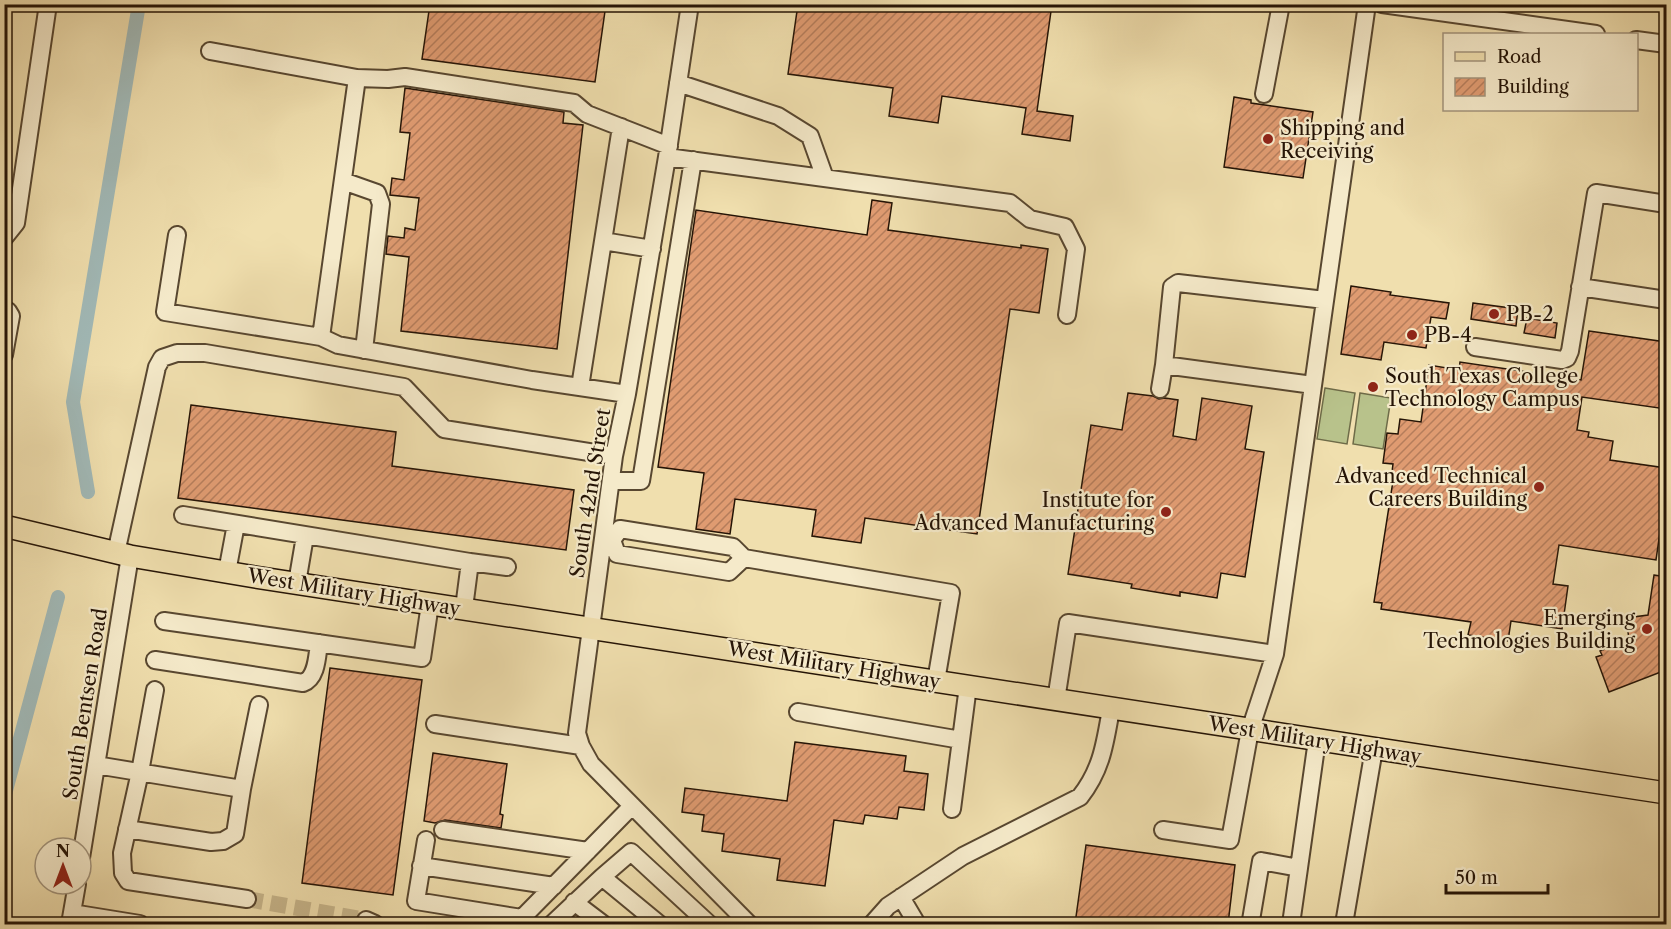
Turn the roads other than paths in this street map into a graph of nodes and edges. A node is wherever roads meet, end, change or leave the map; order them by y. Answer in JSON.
{"nodes":[{"id":1,"x":48,"y":4,"type":"edge"},
{"id":2,"x":690,"y":4,"type":"edge"},
{"id":3,"x":1281,"y":4,"type":"edge"},
{"id":4,"x":1367,"y":4,"type":"edge"},
{"id":5,"x":1382,"y":4,"type":"edge"},
{"id":6,"x":1589,"y":33,"type":"edge"},
{"id":7,"x":1638,"y":40,"type":"edge"},
{"id":8,"x":1666,"y":44,"type":"edge"},
{"id":9,"x":210,"y":51,"type":"dead end"},
{"id":10,"x":357,"y":78,"type":"junction"},
{"id":11,"x":678,"y":83,"type":"junction"},
{"id":12,"x":1264,"y":94,"type":"dead end"},
{"id":13,"x":621,"y":127,"type":"junction"},
{"id":14,"x":668,"y":151,"type":"junction"},
{"id":15,"x":693,"y":160,"type":"junction"},
{"id":16,"x":825,"y":178,"type":"junction"},
{"id":17,"x":343,"y":181,"type":"junction"},
{"id":18,"x":1666,"y":204,"type":"edge"},
{"id":19,"x":177,"y":235,"type":"dead end"},
{"id":20,"x":4,"y":238,"type":"edge"},
{"id":21,"x":603,"y":241,"type":"junction"},
{"id":22,"x":652,"y":249,"type":"junction"},
{"id":23,"x":647,"y":277,"type":"junction"},
{"id":24,"x":673,"y":280,"type":"junction"},
{"id":25,"x":1580,"y":287,"type":"junction"},
{"id":26,"x":1325,"y":300,"type":"junction"},
{"id":27,"x":1666,"y":300,"type":"edge"},
{"id":28,"x":4,"y":310,"type":"edge"},
{"id":29,"x":1067,"y":315,"type":"dead end"},
{"id":30,"x":321,"y":337,"type":"junction"},
{"id":31,"x":1475,"y":346,"type":"dead end"},
{"id":32,"x":364,"y":350,"type":"junction"},
{"id":33,"x":4,"y":355,"type":"edge"},
{"id":34,"x":1164,"y":365,"type":"junction"},
{"id":35,"x":1313,"y":385,"type":"junction"},
{"id":36,"x":580,"y":387,"type":"junction"},
{"id":37,"x":1160,"y":389,"type":"dead end"},
{"id":38,"x":627,"y":394,"type":"junction"},
{"id":39,"x":614,"y":456,"type":"junction"},
{"id":40,"x":611,"y":481,"type":"junction"},
{"id":41,"x":183,"y":515,"type":"dead end"},
{"id":42,"x":236,"y":524,"type":"junction"},
{"id":43,"x":4,"y":526,"type":"edge"},
{"id":44,"x":305,"y":536,"type":"junction"},
{"id":45,"x":608,"y":540,"type":"junction"},
{"id":46,"x":123,"y":555,"type":"junction"},
{"id":47,"x":744,"y":558,"type":"junction"},
{"id":48,"x":470,"y":562,"type":"junction"},
{"id":49,"x":507,"y":567,"type":"dead end"},
{"id":50,"x":227,"y":572,"type":"junction"},
{"id":51,"x":297,"y":583,"type":"junction"},
{"id":52,"x":430,"y":603,"type":"junction"},
{"id":53,"x":464,"y":608,"type":"junction"},
{"id":54,"x":164,"y":621,"type":"dead end"},
{"id":55,"x":593,"y":628,"type":"junction"},
{"id":56,"x":319,"y":644,"type":"junction"},
{"id":57,"x":1275,"y":654,"type":"junction"},
{"id":58,"x":155,"y":660,"type":"dead end"},
{"id":59,"x":936,"y":681,"type":"junction"},
{"id":60,"x":968,"y":686,"type":"junction"},
{"id":61,"x":155,"y":690,"type":"dead end"},
{"id":62,"x":1056,"y":700,"type":"junction"},
{"id":63,"x":259,"y":705,"type":"dead end"},
{"id":64,"x":1111,"y":709,"type":"junction"},
{"id":65,"x":798,"y":712,"type":"dead end"},
{"id":66,"x":435,"y":724,"type":"dead end"},
{"id":67,"x":1250,"y":730,"type":"junction"},
{"id":68,"x":961,"y":740,"type":"junction"},
{"id":69,"x":1317,"y":740,"type":"junction"},
{"id":70,"x":581,"y":746,"type":"junction"},
{"id":71,"x":1374,"y":749,"type":"junction"},
{"id":72,"x":96,"y":765,"type":"junction"},
{"id":73,"x":140,"y":772,"type":"junction"},
{"id":74,"x":242,"y":789,"type":"junction"},
{"id":75,"x":1666,"y":794,"type":"edge"},
{"id":76,"x":632,"y":806,"type":"junction"},
{"id":77,"x":952,"y":809,"type":"dead end"},
{"id":78,"x":127,"y":829,"type":"junction"},
{"id":79,"x":444,"y":830,"type":"dead end"},
{"id":80,"x":1163,"y":830,"type":"dead end"},
{"id":81,"x":85,"y":836,"type":"edge"},
{"id":82,"x":426,"y":840,"type":"dead end"},
{"id":83,"x":588,"y":851,"type":"junction"},
{"id":84,"x":421,"y":866,"type":"junction"},
{"id":85,"x":1299,"y":868,"type":"junction"},
{"id":86,"x":602,"y":877,"type":"junction"},
{"id":87,"x":555,"y":886,"type":"junction"},
{"id":88,"x":75,"y":896,"type":"edge"},
{"id":89,"x":901,"y":897,"type":"junction"},
{"id":90,"x":247,"y":899,"type":"tunnel mouth"},
{"id":91,"x":574,"y":902,"type":"junction"},
{"id":92,"x":71,"y":919,"type":"edge"},
{"id":93,"x":1251,"y":920,"type":"dead end"},
{"id":94,"x":140,"y":924,"type":"edge"},
{"id":95,"x":552,"y":924,"type":"edge"},
{"id":96,"x":603,"y":924,"type":"edge"},
{"id":97,"x":659,"y":924,"type":"edge"},
{"id":98,"x":709,"y":924,"type":"edge"},
{"id":99,"x":749,"y":924,"type":"edge"},
{"id":100,"x":872,"y":924,"type":"edge"},
{"id":101,"x":917,"y":924,"type":"edge"},
{"id":102,"x":1291,"y":924,"type":"edge"},
{"id":103,"x":1344,"y":924,"type":"edge"}],
"edges":[{"from":1,"to":20,"type":"street"},
{"from":2,"to":11,"type":"street","name":"South 42nd Street"},
{"from":3,"to":12,"type":"street"},
{"from":4,"to":26,"type":"street"},
{"from":5,"to":6,"type":"street"},
{"from":7,"to":8,"type":"street"},
{"from":9,"to":10,"type":"street"},
{"from":10,"to":13,"type":"street"},
{"from":10,"to":17,"type":"street"},
{"from":11,"to":14,"type":"street","name":"South 42nd Street"},
{"from":11,"to":16,"type":"street"},
{"from":13,"to":14,"type":"street"},
{"from":13,"to":21,"type":"street"},
{"from":14,"to":15,"type":"street"},
{"from":14,"to":22,"type":"street","name":"South 42nd Street"},
{"from":15,"to":16,"type":"street"},
{"from":15,"to":24,"type":"street"},
{"from":16,"to":29,"type":"street"},
{"from":17,"to":30,"type":"street"},
{"from":17,"to":32,"type":"street"},
{"from":18,"to":25,"type":"street"},
{"from":19,"to":30,"type":"street"},
{"from":21,"to":22,"type":"street"},
{"from":21,"to":36,"type":"street"},
{"from":22,"to":23,"type":"street","name":"South 42nd Street"},
{"from":23,"to":24,"type":"street"},
{"from":23,"to":38,"type":"street","name":"South 42nd Street"},
{"from":24,"to":40,"type":"street"},
{"from":25,"to":27,"type":"street"},
{"from":25,"to":31,"type":"street"},
{"from":26,"to":34,"type":"street"},
{"from":26,"to":35,"type":"street"},
{"from":28,"to":33,"type":"street"},
{"from":30,"to":32,"type":"street"},
{"from":32,"to":36,"type":"street"},
{"from":34,"to":35,"type":"street"},
{"from":34,"to":37,"type":"street"},
{"from":35,"to":57,"type":"street"},
{"from":36,"to":38,"type":"street"},
{"from":38,"to":39,"type":"street","name":"South 42nd Street"},
{"from":39,"to":40,"type":"street","name":"South 42nd Street"},
{"from":39,"to":46,"type":"street","name":"South Bentsen Road"},
{"from":40,"to":45,"type":"street","name":"South 42nd Street"},
{"from":41,"to":42,"type":"street"},
{"from":42,"to":44,"type":"street"},
{"from":42,"to":50,"type":"street"},
{"from":43,"to":46,"type":"main road","name":"West Military Highway"},
{"from":44,"to":48,"type":"street"},
{"from":44,"to":51,"type":"street"},
{"from":45,"to":47,"type":"street"},
{"from":45,"to":47,"type":"street"},
{"from":45,"to":55,"type":"street","name":"South 42nd Street"},
{"from":46,"to":50,"type":"main road","name":"West Military Highway"},
{"from":46,"to":72,"type":"street","name":"South Bentsen Road"},
{"from":47,"to":59,"type":"street"},
{"from":48,"to":49,"type":"street"},
{"from":48,"to":53,"type":"street"},
{"from":50,"to":51,"type":"main road","name":"West Military Highway"},
{"from":51,"to":52,"type":"main road","name":"West Military Highway"},
{"from":52,"to":53,"type":"main road","name":"West Military Highway"},
{"from":52,"to":56,"type":"street"},
{"from":53,"to":55,"type":"main road","name":"West Military Highway"},
{"from":54,"to":56,"type":"street"},
{"from":55,"to":59,"type":"main road","name":"West Military Highway"},
{"from":55,"to":70,"type":"street","name":"South 42nd Street"},
{"from":56,"to":58,"type":"street"},
{"from":57,"to":62,"type":"street"},
{"from":57,"to":67,"type":"street"},
{"from":59,"to":60,"type":"main road","name":"West Military Highway"},
{"from":60,"to":62,"type":"main road","name":"West Military Highway"},
{"from":60,"to":68,"type":"street"},
{"from":61,"to":73,"type":"street"},
{"from":62,"to":64,"type":"main road","name":"West Military Highway"},
{"from":63,"to":74,"type":"street"},
{"from":64,"to":67,"type":"main road","name":"West Military Highway"},
{"from":64,"to":89,"type":"street"},
{"from":65,"to":68,"type":"street"},
{"from":66,"to":70,"type":"street"},
{"from":67,"to":69,"type":"main road","name":"West Military Highway"},
{"from":67,"to":80,"type":"street"},
{"from":68,"to":77,"type":"street"},
{"from":69,"to":71,"type":"main road","name":"West Military Highway"},
{"from":69,"to":85,"type":"street"},
{"from":70,"to":76,"type":"street"},
{"from":71,"to":75,"type":"main road","name":"West Military Highway"},
{"from":71,"to":103,"type":"street"},
{"from":72,"to":73,"type":"street"},
{"from":72,"to":81,"type":"street","name":"South Bentsen Road"},
{"from":73,"to":74,"type":"street"},
{"from":73,"to":78,"type":"street"},
{"from":74,"to":78,"type":"street"},
{"from":76,"to":83,"type":"street"},
{"from":76,"to":99,"type":"street"},
{"from":78,"to":90,"type":"street"},
{"from":79,"to":83,"type":"street"},
{"from":82,"to":84,"type":"street"},
{"from":83,"to":87,"type":"street"},
{"from":84,"to":87,"type":"street"},
{"from":84,"to":87,"type":"street"},
{"from":85,"to":93,"type":"street"},
{"from":85,"to":102,"type":"street"},
{"from":86,"to":91,"type":"street"},
{"from":86,"to":97,"type":"street"},
{"from":86,"to":98,"type":"street"},
{"from":88,"to":92,"type":"street"},
{"from":89,"to":100,"type":"street"},
{"from":89,"to":101,"type":"street"},
{"from":91,"to":95,"type":"street"},
{"from":91,"to":96,"type":"street"},
{"from":92,"to":94,"type":"street"}]}
